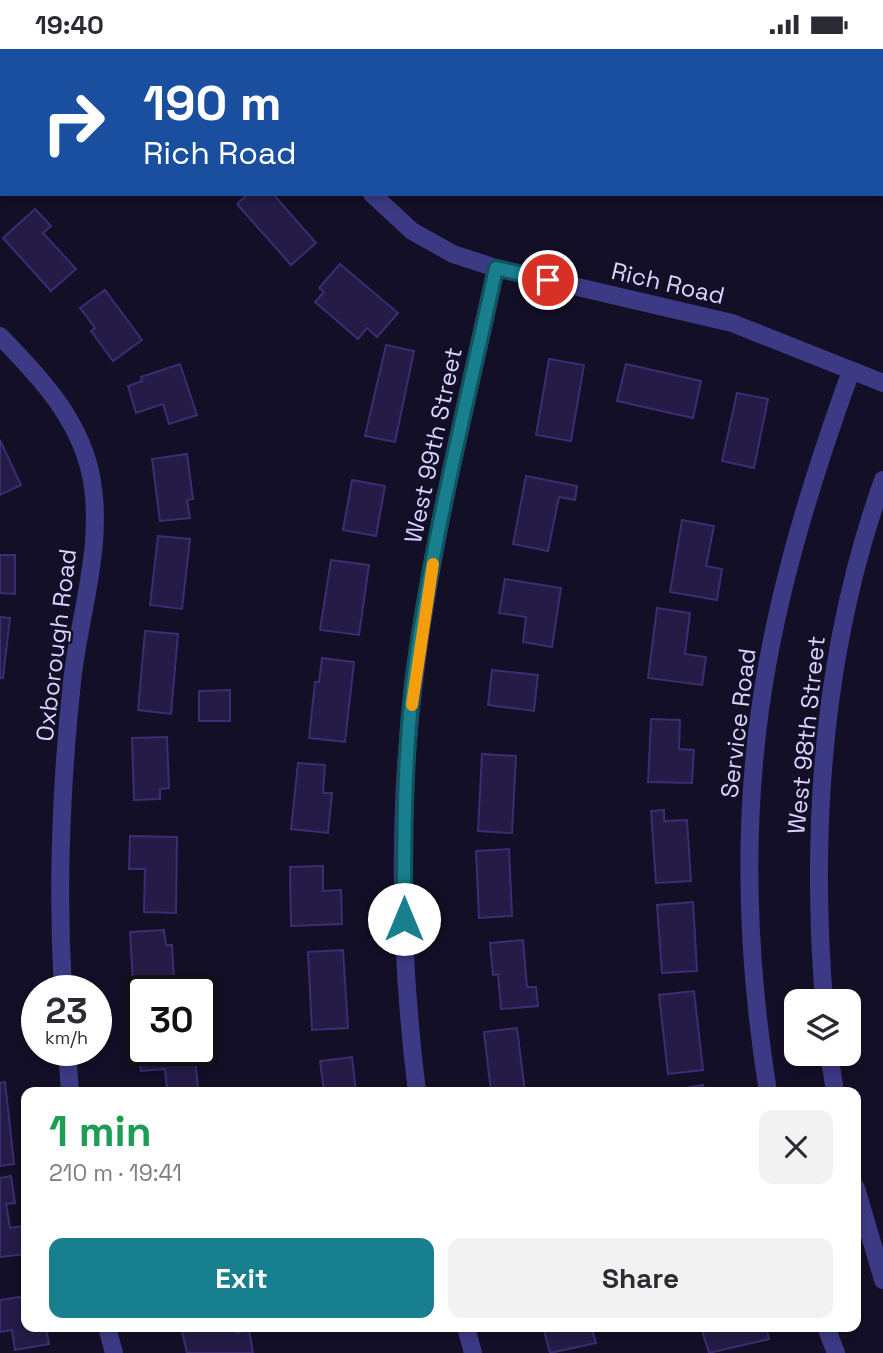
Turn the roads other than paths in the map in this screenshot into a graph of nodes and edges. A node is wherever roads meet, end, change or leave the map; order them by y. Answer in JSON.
{"nodes":[{"id":1,"x":374,"y":196,"type":"edge"},
{"id":2,"x":496,"y":268,"type":"junction"},
{"id":3,"x":0,"y":336,"type":"edge"},
{"id":4,"x":851,"y":371,"type":"junction"},
{"id":5,"x":883,"y":383,"type":"edge"},
{"id":6,"x":883,"y":480,"type":"edge"},
{"id":7,"x":62,"y":975,"type":"edge"},
{"id":8,"x":823,"y":989,"type":"edge"},
{"id":9,"x":68,"y":1066,"type":"edge"},
{"id":10,"x":831,"y":1066,"type":"edge"},
{"id":11,"x":70,"y":1087,"type":"edge"},
{"id":12,"x":416,"y":1087,"type":"edge"},
{"id":13,"x":767,"y":1087,"type":"edge"},
{"id":14,"x":834,"y":1087,"type":"edge"},
{"id":15,"x":861,"y":1205,"type":"edge"},
{"id":16,"x":883,"y":1280,"type":"edge"},
{"id":17,"x":108,"y":1332,"type":"edge"},
{"id":18,"x":467,"y":1332,"type":"edge"},
{"id":19,"x":828,"y":1332,"type":"edge"},
{"id":20,"x":114,"y":1353,"type":"edge"},
{"id":21,"x":473,"y":1353,"type":"edge"},
{"id":22,"x":836,"y":1353,"type":"edge"}],
"edges":[{"from":1,"to":2,"type":"street","name":"Rich Road"},
{"from":2,"to":4,"type":"street","name":"Rich Road"},
{"from":2,"to":12,"type":"street","name":"West 99th Street"},
{"from":3,"to":7,"type":"street","name":"Oxborough Road"},
{"from":4,"to":5,"type":"street","name":"Rich Road"},
{"from":4,"to":13,"type":"street","name":"Service Road"},
{"from":6,"to":8,"type":"street","name":"West 98th Street"},
{"from":9,"to":11,"type":"street"},
{"from":10,"to":14,"type":"street"},
{"from":15,"to":16,"type":"street"},
{"from":17,"to":20,"type":"street"},
{"from":18,"to":21,"type":"street"},
{"from":19,"to":22,"type":"street"}]}
